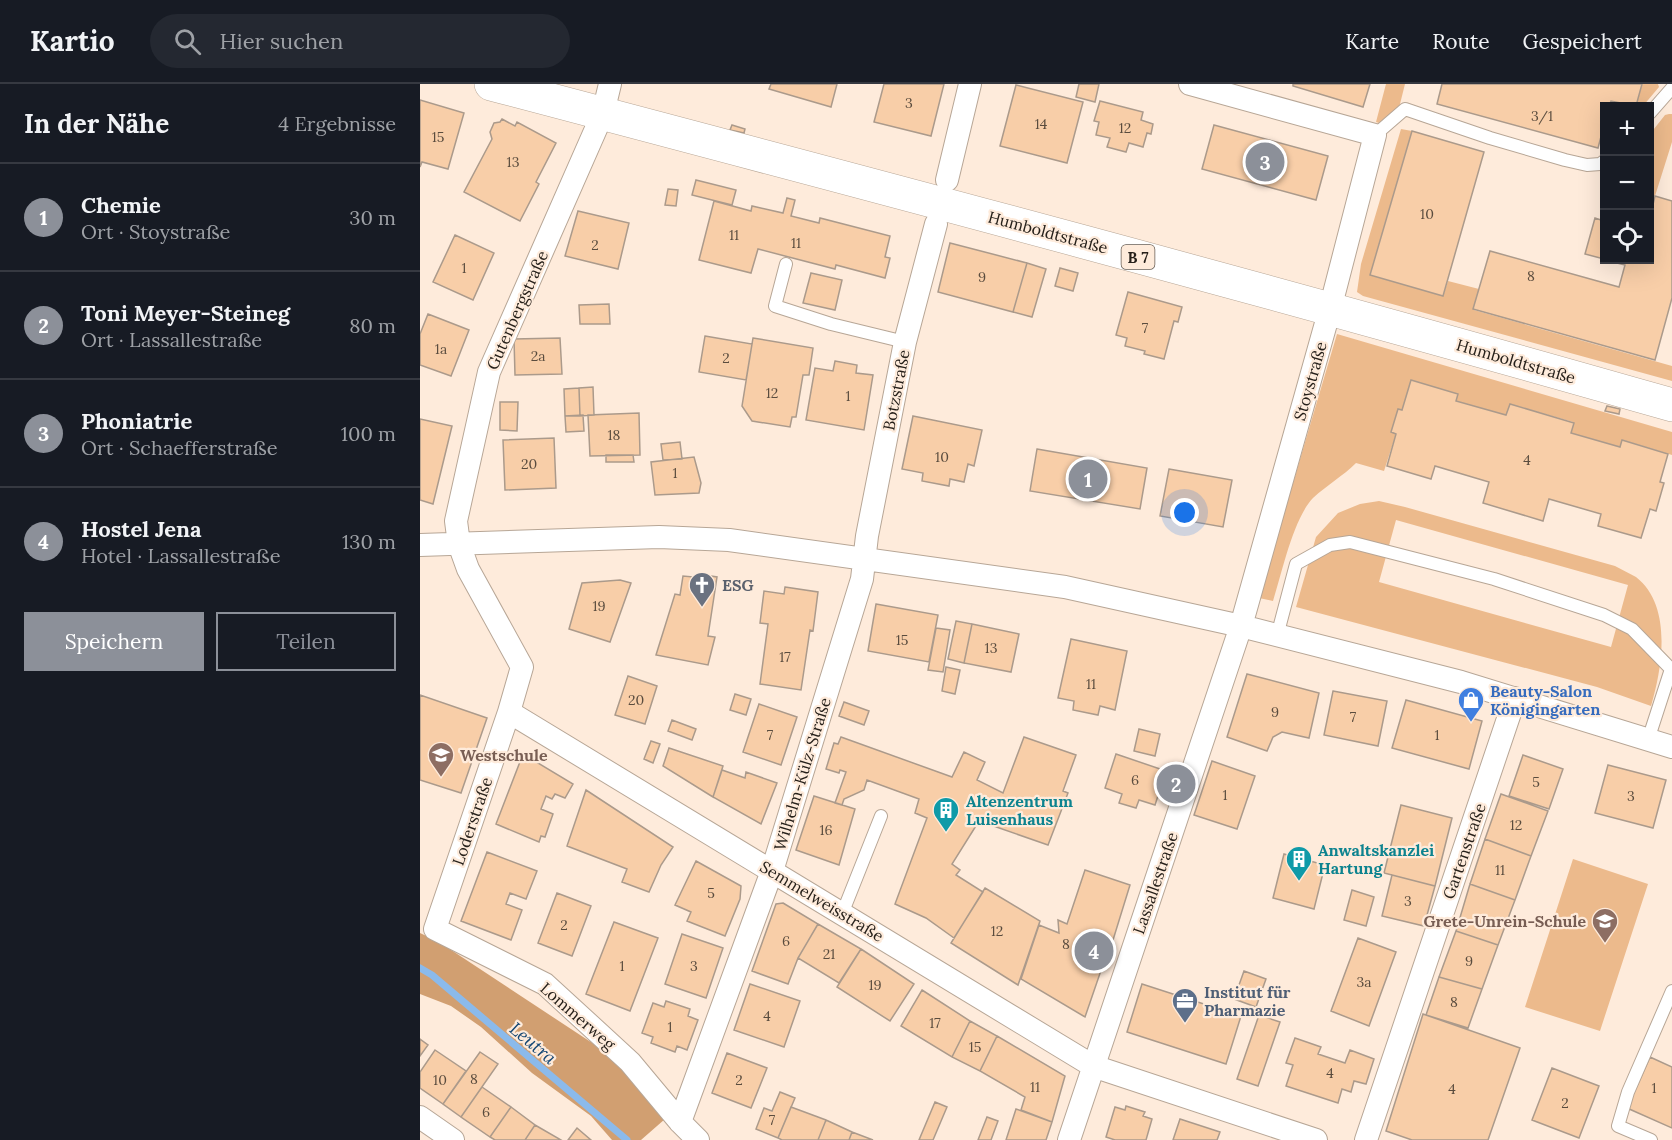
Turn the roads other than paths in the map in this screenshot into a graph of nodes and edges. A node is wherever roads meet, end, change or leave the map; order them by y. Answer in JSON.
{"nodes":[{"id":1,"x":491,"y":84,"type":"edge"},
{"id":2,"x":970,"y":84,"type":"edge"},
{"id":3,"x":1190,"y":84,"type":"edge"},
{"id":4,"x":1672,"y":88,"type":"edge"},
{"id":5,"x":1231,"y":89,"type":"edge"},
{"id":6,"x":607,"y":98,"type":"edge"},
{"id":7,"x":1654,"y":108,"type":"edge"},
{"id":8,"x":1375,"y":135,"type":"junction"},
{"id":9,"x":1600,"y":164,"type":"edge"},
{"id":10,"x":946,"y":180,"type":"dead end"},
{"id":11,"x":936,"y":224,"type":"dead end"},
{"id":12,"x":786,"y":264,"type":"dead end"},
{"id":13,"x":1330,"y":309,"type":"junction"},
{"id":14,"x":905,"y":342,"type":"junction"},
{"id":15,"x":1672,"y":405,"type":"edge"},
{"id":16,"x":459,"y":544,"type":"junction"},
{"id":17,"x":420,"y":545,"type":"edge"},
{"id":18,"x":865,"y":559,"type":"junction"},
{"id":19,"x":1241,"y":626,"type":"junction"},
{"id":20,"x":1277,"y":636,"type":"junction"},
{"id":21,"x":1672,"y":669,"type":"edge"},
{"id":22,"x":1515,"y":698,"type":"junction"},
{"id":23,"x":509,"y":712,"type":"junction"},
{"id":24,"x":1648,"y":740,"type":"junction"},
{"id":25,"x":1672,"y":747,"type":"edge"},
{"id":26,"x":881,"y":816,"type":"dead end"},
{"id":27,"x":772,"y":871,"type":"junction"},
{"id":28,"x":842,"y":914,"type":"junction"},
{"id":29,"x":435,"y":929,"type":"joint"},
{"id":30,"x":1672,"y":991,"type":"edge"},
{"id":31,"x":1093,"y":1066,"type":"junction"},
{"id":32,"x":420,"y":1117,"type":"edge"},
{"id":33,"x":691,"y":1135,"type":"edge"},
{"id":34,"x":453,"y":1140,"type":"edge"},
{"id":35,"x":1069,"y":1140,"type":"edge"},
{"id":36,"x":1316,"y":1140,"type":"edge"},
{"id":37,"x":1366,"y":1140,"type":"edge"},
{"id":38,"x":1651,"y":1140,"type":"edge"}],
"edges":[{"from":1,"to":6,"type":"main road","name":"Humboldtstraße","number":"B 7"},
{"from":2,"to":10,"type":"street"},
{"from":3,"to":5,"type":"street"},
{"from":4,"to":7,"type":"lane"},
{"from":5,"to":8,"type":"street"},
{"from":6,"to":13,"type":"main road","name":"Humboldtstraße","number":"B 7"},
{"from":6,"to":16,"type":"street","name":"Gutenbergstraße"},
{"from":8,"to":9,"type":"lane"},
{"from":8,"to":13,"type":"street","name":"Stoystraße"},
{"from":11,"to":14,"type":"street","name":"Botzstraße"},
{"from":12,"to":14,"type":"lane"},
{"from":13,"to":15,"type":"main road","name":"Humboldtstraße","number":"B 7"},
{"from":13,"to":19,"type":"street","name":"Stoystraße"},
{"from":14,"to":18,"type":"street","name":"Botzstraße"},
{"from":16,"to":17,"type":"street"},
{"from":16,"to":18,"type":"street"},
{"from":16,"to":23,"type":"street"},
{"from":18,"to":19,"type":"street"},
{"from":18,"to":27,"type":"street","name":"Wilhelm-Külz-Straße"},
{"from":19,"to":20,"type":"street"},
{"from":19,"to":31,"type":"street","name":"Lassallestraße"},
{"from":20,"to":21,"type":"lane"},
{"from":20,"to":22,"type":"street"},
{"from":21,"to":24,"type":"lane"},
{"from":22,"to":24,"type":"street"},
{"from":22,"to":37,"type":"street","name":"Gartenstraße"},
{"from":23,"to":27,"type":"street","name":"Semmelweisstraße"},
{"from":23,"to":29,"type":"street","name":"Loderstraße"},
{"from":24,"to":25,"type":"street"},
{"from":26,"to":28,"type":"lane"},
{"from":27,"to":28,"type":"street","name":"Semmelweisstraße"},
{"from":27,"to":33,"type":"street","name":"Wilhelm-Külz-Straße"},
{"from":28,"to":31,"type":"street","name":"Semmelweisstraße"},
{"from":29,"to":33,"type":"street","name":"Lommerweg"},
{"from":30,"to":38,"type":"lane"},
{"from":31,"to":35,"type":"street","name":"Lassallestraße"},
{"from":31,"to":36,"type":"street","name":"Semmelweisstraße"},
{"from":32,"to":34,"type":"street"}]}
